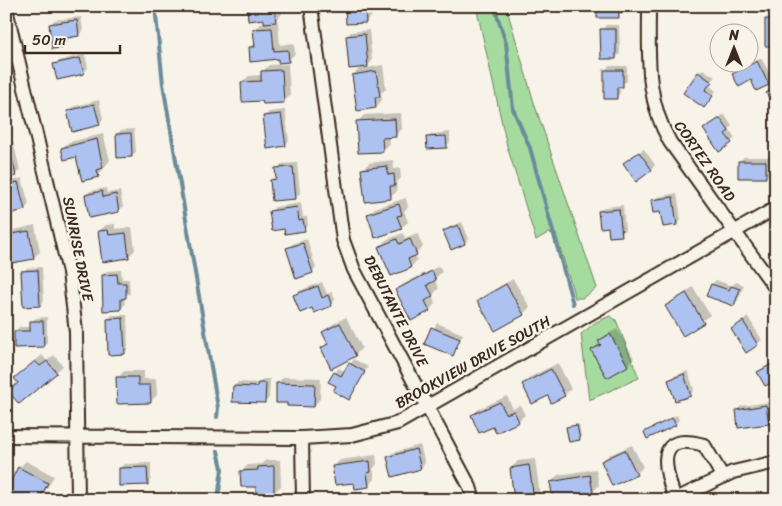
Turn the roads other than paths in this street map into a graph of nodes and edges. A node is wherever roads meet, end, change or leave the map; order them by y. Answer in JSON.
{"nodes":[{"id":1,"x":311,"y":6,"type":"edge"},
{"id":2,"x":649,"y":6,"type":"edge"},
{"id":3,"x":6,"y":9,"type":"edge"},
{"id":4,"x":776,"y":208,"type":"edge"},
{"id":5,"x":735,"y":232,"type":"junction"},
{"id":6,"x":776,"y":288,"type":"edge"},
{"id":7,"x":426,"y":405,"type":"junction"},
{"id":8,"x":6,"y":436,"type":"edge"},
{"id":9,"x":79,"y":436,"type":"junction"},
{"id":10,"x":302,"y":438,"type":"junction"},
{"id":11,"x":776,"y":462,"type":"edge"},
{"id":12,"x":723,"y":477,"type":"junction"},
{"id":13,"x":78,"y":500,"type":"edge"},
{"id":14,"x":303,"y":500,"type":"edge"},
{"id":15,"x":474,"y":500,"type":"edge"},
{"id":16,"x":674,"y":500,"type":"edge"}],
"edges":[{"from":1,"to":7,"type":"street","name":"DEBUTANTE DRIVE"},
{"from":2,"to":5,"type":"street","name":"CORTEZ ROAD"},
{"from":3,"to":9,"type":"street","name":"SUNRISE DRIVE"},
{"from":4,"to":5,"type":"street","name":"BROOKVIEW DRIVE SOUTH"},
{"from":5,"to":6,"type":"street","name":"CORTEZ ROAD"},
{"from":5,"to":7,"type":"street","name":"BROOKVIEW DRIVE SOUTH"},
{"from":7,"to":10,"type":"street","name":"BROOKVIEW DRIVE SOUTH"},
{"from":7,"to":15,"type":"street","name":"DEBUTANTE DRIVE"},
{"from":8,"to":9,"type":"street","name":"BROOKVIEW DRIVE SOUTH"},
{"from":9,"to":10,"type":"street","name":"BROOKVIEW DRIVE SOUTH"},
{"from":9,"to":13,"type":"street","name":"SUNRISE DRIVE"},
{"from":10,"to":14,"type":"street"},
{"from":11,"to":12,"type":"street"},
{"from":12,"to":16,"type":"street"},
{"from":12,"to":16,"type":"street"}]}
